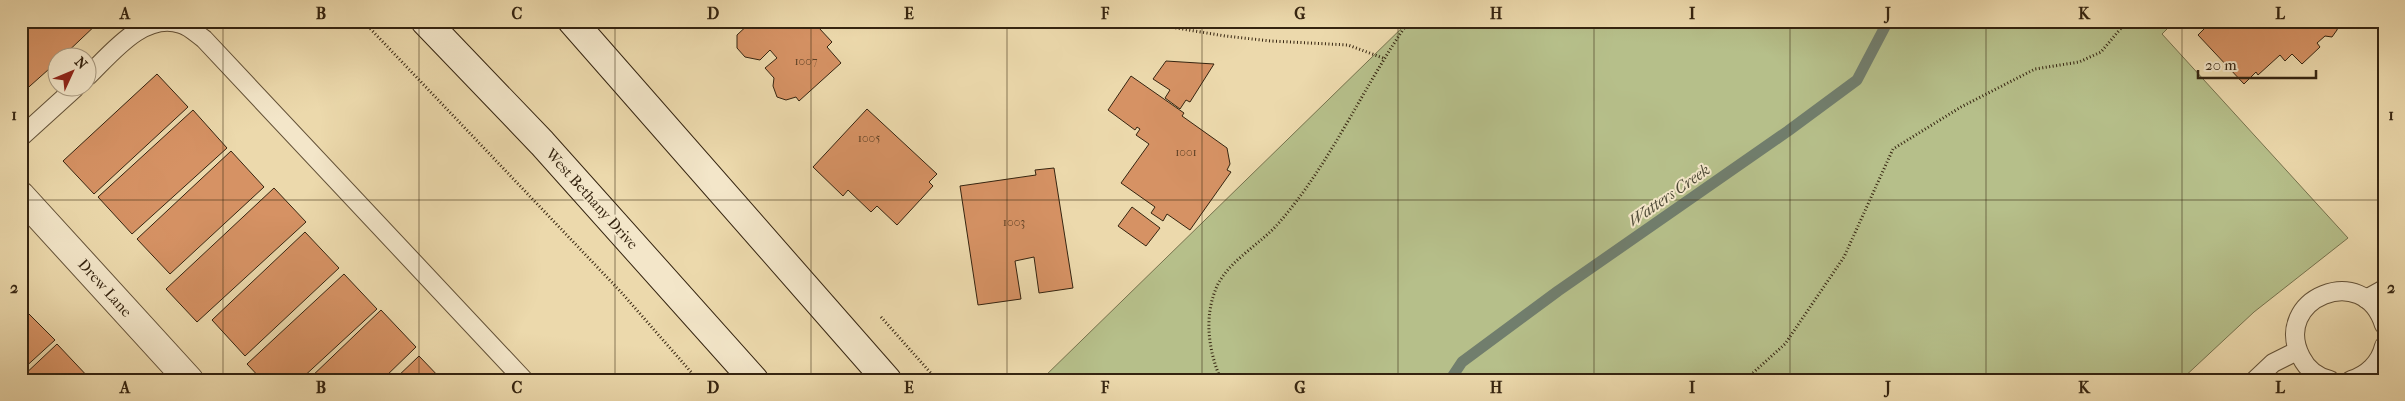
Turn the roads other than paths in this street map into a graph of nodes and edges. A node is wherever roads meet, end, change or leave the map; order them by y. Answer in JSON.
{"nodes":[{"id":1,"x":425,"y":21,"type":"edge"},
{"id":2,"x":572,"y":21,"type":"edge"},
{"id":3,"x":98,"y":67,"type":"edge"},
{"id":4,"x":64,"y":98,"type":"edge"},
{"id":5,"x":21,"y":137,"type":"edge"},
{"id":6,"x":21,"y":196,"type":"edge"},
{"id":7,"x":2384,"y":289,"type":"edge"},
{"id":8,"x":2366,"y":299,"type":"junction"},
{"id":9,"x":2384,"y":325,"type":"edge"},
{"id":10,"x":2384,"y":346,"type":"edge"},
{"id":11,"x":2297,"y":351,"type":"junction"},
{"id":12,"x":2359,"y":379,"type":"edge"},
{"id":13,"x":189,"y":380,"type":"edge"},
{"id":14,"x":524,"y":380,"type":"edge"},
{"id":15,"x":754,"y":380,"type":"edge"},
{"id":16,"x":887,"y":380,"type":"edge"},
{"id":17,"x":2255,"y":380,"type":"edge"},
{"id":18,"x":2330,"y":380,"type":"edge"}],
"edges":[{"from":1,"to":15,"type":"main road","name":"West Bethany Drive"},
{"from":2,"to":16,"type":"main road"},
{"from":3,"to":14,"type":"lane"},
{"from":4,"to":5,"type":"lane"},
{"from":6,"to":13,"type":"main road","name":"Drew Lane"},
{"from":7,"to":8,"type":"lane"},
{"from":8,"to":9,"type":"lane"},
{"from":8,"to":11,"type":"lane"},
{"from":10,"to":12,"type":"lane"},
{"from":11,"to":17,"type":"lane"},
{"from":11,"to":18,"type":"lane"}]}
